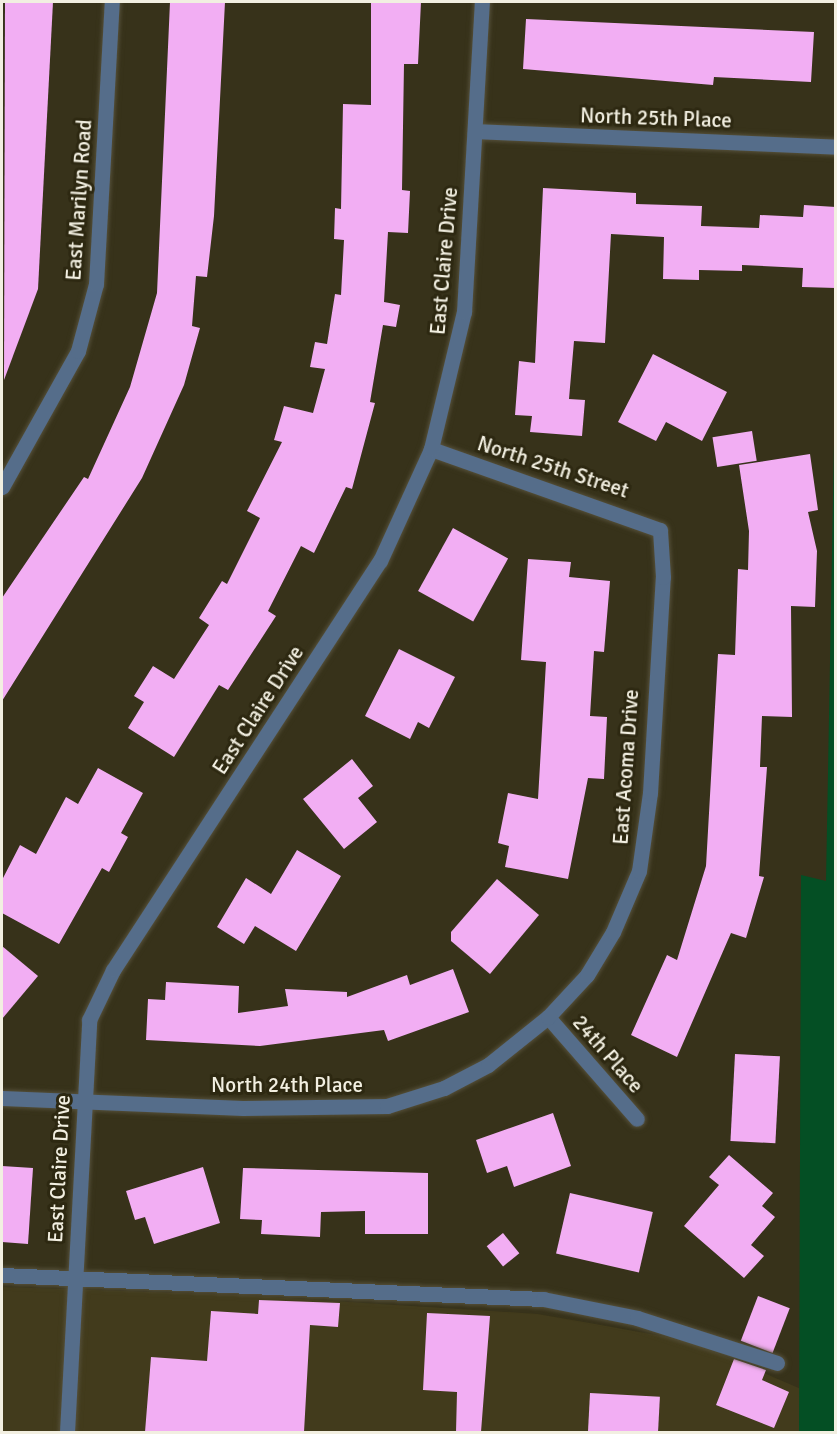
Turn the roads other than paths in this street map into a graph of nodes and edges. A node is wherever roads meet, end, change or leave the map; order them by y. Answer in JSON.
{"nodes":[{"id":1,"x":112,"y":2,"type":"edge"},
{"id":2,"x":482,"y":2,"type":"edge"},
{"id":3,"x":475,"y":131,"type":"junction"},
{"id":4,"x":836,"y":147,"type":"edge"},
{"id":5,"x":431,"y":449,"type":"junction"},
{"id":6,"x":2,"y":488,"type":"edge"},
{"id":7,"x":660,"y":530,"type":"joint"},
{"id":8,"x":548,"y":1017,"type":"junction"},
{"id":9,"x":2,"y":1098,"type":"edge"},
{"id":10,"x":84,"y":1101,"type":"junction"},
{"id":11,"x":637,"y":1119,"type":"dead end"},
{"id":12,"x":2,"y":1275,"type":"edge"},
{"id":13,"x":74,"y":1278,"type":"junction"},
{"id":14,"x":777,"y":1363,"type":"dead end"},
{"id":15,"x":67,"y":1432,"type":"edge"}],
"edges":[{"from":1,"to":6,"type":"street","name":"East Marilyn Road"},
{"from":2,"to":3,"type":"street","name":"East Claire Drive"},
{"from":3,"to":4,"type":"street","name":"North 25th Place"},
{"from":3,"to":5,"type":"street","name":"East Claire Drive"},
{"from":5,"to":7,"type":"street","name":"North 25th Street"},
{"from":5,"to":10,"type":"street","name":"East Claire Drive"},
{"from":7,"to":8,"type":"street","name":"East Acoma Drive"},
{"from":8,"to":10,"type":"street","name":"North 24th Place"},
{"from":8,"to":11,"type":"street","name":"24th Place"},
{"from":9,"to":10,"type":"street","name":"North 24th Place"},
{"from":10,"to":13,"type":"street","name":"East Claire Drive"},
{"from":12,"to":13,"type":"street"},
{"from":13,"to":14,"type":"street"},
{"from":13,"to":15,"type":"street","name":"East Claire Drive"}]}
